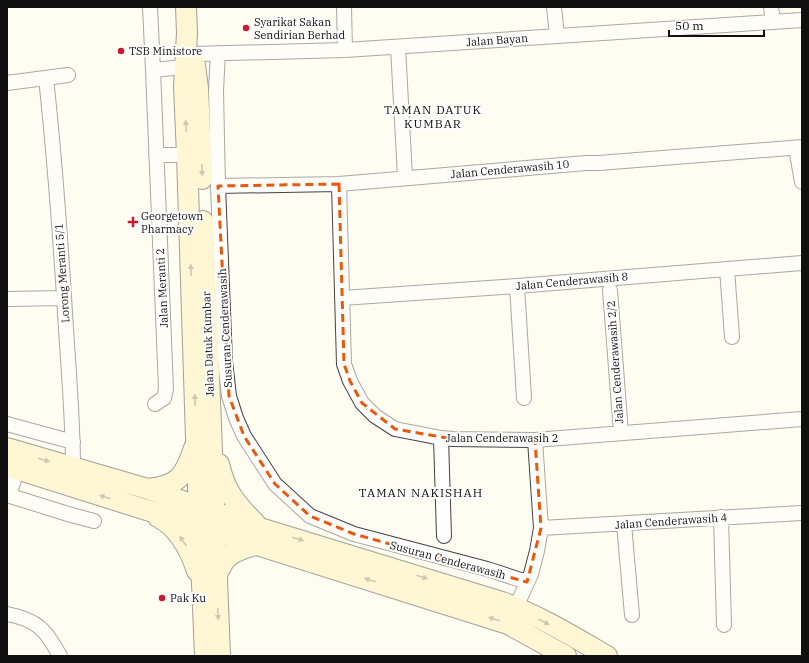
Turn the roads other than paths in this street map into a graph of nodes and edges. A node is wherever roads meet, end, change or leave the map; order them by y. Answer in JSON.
{"nodes":[{"id":1,"x":150,"y":7,"type":"edge"},
{"id":2,"x":186,"y":7,"type":"edge"},
{"id":3,"x":344,"y":7,"type":"edge"},
{"id":4,"x":554,"y":7,"type":"edge"},
{"id":5,"x":771,"y":7,"type":"edge"},
{"id":6,"x":802,"y":20,"type":"edge"},
{"id":7,"x":773,"y":22,"type":"junction"},
{"id":8,"x":557,"y":36,"type":"junction"},
{"id":9,"x":398,"y":47,"type":"junction"},
{"id":10,"x":345,"y":50,"type":"junction"},
{"id":11,"x":218,"y":53,"type":"junction"},
{"id":12,"x":188,"y":60,"type":"junction"},
{"id":13,"x":153,"y":70,"type":"junction"},
{"id":14,"x":68,"y":75,"type":"dead end"},
{"id":15,"x":46,"y":78,"type":"junction"},
{"id":16,"x":7,"y":83,"type":"edge"},
{"id":17,"x":799,"y":148,"type":"edge"},
{"id":18,"x":156,"y":155,"type":"junction"},
{"id":19,"x":187,"y":155,"type":"junction"},
{"id":20,"x":405,"y":177,"type":"junction"},
{"id":21,"x":802,"y":182,"type":"edge"},
{"id":22,"x":339,"y":184,"type":"junction"},
{"id":23,"x":218,"y":186,"type":"junction"},
{"id":24,"x":802,"y":262,"type":"edge"},
{"id":25,"x":727,"y":269,"type":"junction"},
{"id":26,"x":517,"y":286,"type":"junction"},
{"id":27,"x":610,"y":290,"type":"dead end"},
{"id":28,"x":64,"y":298,"type":"junction"},
{"id":29,"x":342,"y":298,"type":"junction"},
{"id":30,"x":7,"y":299,"type":"edge"},
{"id":31,"x":732,"y":337,"type":"dead end"},
{"id":32,"x":524,"y":398,"type":"dead end"},
{"id":33,"x":155,"y":404,"type":"dead end"},
{"id":34,"x":802,"y":419,"type":"edge"},
{"id":35,"x":7,"y":424,"type":"edge"},
{"id":36,"x":204,"y":433,"type":"junction"},
{"id":37,"x":621,"y":433,"type":"junction"},
{"id":38,"x":441,"y":438,"type":"junction"},
{"id":39,"x":536,"y":440,"type":"junction"},
{"id":40,"x":73,"y":442,"type":"junction"},
{"id":41,"x":7,"y":448,"type":"edge"},
{"id":42,"x":12,"y":468,"type":"edge"},
{"id":43,"x":73,"y":468,"type":"junction"},
{"id":44,"x":148,"y":489,"type":"junction"},
{"id":45,"x":8,"y":496,"type":"edge"},
{"id":46,"x":142,"y":509,"type":"junction"},
{"id":47,"x":802,"y":513,"type":"edge"},
{"id":48,"x":720,"y":517,"type":"junction"},
{"id":49,"x":207,"y":519,"type":"junction"},
{"id":50,"x":94,"y":521,"type":"dead end"},
{"id":51,"x":624,"y":524,"type":"junction"},
{"id":52,"x":541,"y":528,"type":"junction"},
{"id":53,"x":259,"y":536,"type":"junction"},
{"id":54,"x":444,"y":536,"type":"dead end"},
{"id":55,"x":217,"y":575,"type":"junction"},
{"id":56,"x":527,"y":582,"type":"junction"},
{"id":57,"x":203,"y":590,"type":"junction"},
{"id":58,"x":516,"y":607,"type":"junction"},
{"id":59,"x":7,"y":614,"type":"edge"},
{"id":60,"x":632,"y":616,"type":"dead end"},
{"id":61,"x":724,"y":625,"type":"dead end"},
{"id":62,"x":60,"y":656,"type":"edge"},
{"id":63,"x":206,"y":656,"type":"edge"},
{"id":64,"x":220,"y":656,"type":"edge"},
{"id":65,"x":566,"y":656,"type":"edge"},
{"id":66,"x":607,"y":656,"type":"edge"}],
"edges":[{"from":1,"to":13,"type":"street","name":"Jalan Meranti 2"},
{"from":2,"to":12,"type":"main road","name":"Jalan Datuk Kumbar"},
{"from":3,"to":10,"type":"street"},
{"from":4,"to":8,"type":"street"},
{"from":5,"to":7,"type":"street"},
{"from":6,"to":7,"type":"street","name":"Jalan Bayan"},
{"from":7,"to":8,"type":"street","name":"Jalan Bayan"},
{"from":8,"to":9,"type":"street","name":"Jalan Bayan"},
{"from":9,"to":10,"type":"street","name":"Jalan Bayan"},
{"from":9,"to":20,"type":"street"},
{"from":10,"to":11,"type":"street","name":"Jalan Bayan"},
{"from":11,"to":12,"type":"street","name":"Jalan Bayan"},
{"from":11,"to":23,"type":"street","name":"Susuran Cenderawasih"},
{"from":12,"to":13,"type":"street","name":"Jalan Bayan"},
{"from":19,"to":12,"type":"main road","name":"Jalan Datuk Kumbar","one_way":true},
{"from":12,"to":36,"type":"main road","name":"Jalan Datuk Kumbar","one_way":true},
{"from":13,"to":18,"type":"street","name":"Jalan Meranti 2"},
{"from":14,"to":15,"type":"street"},
{"from":15,"to":16,"type":"street"},
{"from":15,"to":28,"type":"street","name":"Lorong Meranti 5/1"},
{"from":17,"to":20,"type":"street","name":"Jalan Cenderawasih 10"},
{"from":17,"to":21,"type":"street"},
{"from":18,"to":19,"type":"street"},
{"from":18,"to":33,"type":"street","name":"Jalan Meranti 2"},
{"from":36,"to":19,"type":"main road","name":"Jalan Datuk Kumbar","one_way":true},
{"from":20,"to":22,"type":"street","name":"Jalan Cenderawasih 10"},
{"from":22,"to":23,"type":"street","name":"Jalan Cenderawasih 10"},
{"from":22,"to":29,"type":"street","name":"Jalan Cenderawasih 2"},
{"from":23,"to":56,"type":"street","name":"Susuran Cenderawasih"},
{"from":24,"to":25,"type":"street","name":"Jalan Cenderawasih 8"},
{"from":25,"to":26,"type":"street","name":"Jalan Cenderawasih 8"},
{"from":25,"to":31,"type":"street"},
{"from":26,"to":29,"type":"street","name":"Jalan Cenderawasih 8"},
{"from":26,"to":32,"type":"street"},
{"from":27,"to":37,"type":"street","name":"Jalan Cenderawasih 2/2"},
{"from":28,"to":30,"type":"street"},
{"from":28,"to":40,"type":"street","name":"Lorong Meranti 5/1"},
{"from":29,"to":38,"type":"street","name":"Jalan Cenderawasih 2"},
{"from":34,"to":37,"type":"street","name":"Jalan Cenderawasih 2"},
{"from":35,"to":40,"type":"street"},
{"from":36,"to":44,"type":"main road"},
{"from":36,"to":49,"type":"main road","name":"Jalan Datuk Kumbar"},
{"from":36,"to":53,"type":"main road"},
{"from":37,"to":39,"type":"street","name":"Jalan Cenderawasih 2"},
{"from":38,"to":39,"type":"street","name":"Jalan Cenderawasih 2"},
{"from":38,"to":54,"type":"street"},
{"from":39,"to":52,"type":"street"},
{"from":40,"to":43,"type":"street","name":"Lorong Meranti 5/1"},
{"from":41,"to":43,"type":"main road","one_way":true},
{"from":42,"to":45,"type":"street"},
{"from":46,"to":42,"type":"main road","one_way":true},
{"from":43,"to":44,"type":"main road"},
{"from":44,"to":49,"type":"main road"},
{"from":45,"to":50,"type":"street"},
{"from":46,"to":49,"type":"main road"},
{"from":57,"to":46,"type":"main road","one_way":true},
{"from":47,"to":48,"type":"street","name":"Jalan Cenderawasih 4"},
{"from":48,"to":51,"type":"street","name":"Jalan Cenderawasih 4"},
{"from":48,"to":61,"type":"street"},
{"from":49,"to":53,"type":"main road"},
{"from":49,"to":55,"type":"main road","name":"Jalan Datuk Kumbar"},
{"from":49,"to":57,"type":"main road","name":"Jalan Datuk Kumbar"},
{"from":51,"to":52,"type":"street","name":"Jalan Cenderawasih 4"},
{"from":51,"to":60,"type":"street"},
{"from":52,"to":56,"type":"street"},
{"from":53,"to":55,"type":"main road"},
{"from":53,"to":58,"type":"main road","one_way":true},
{"from":65,"to":53,"type":"main road","one_way":true},
{"from":55,"to":64,"type":"main road","name":"Jalan Datuk Kumbar","one_way":true},
{"from":56,"to":58,"type":"street"},
{"from":57,"to":63,"type":"main road","name":"Jalan Datuk Kumbar"},
{"from":58,"to":66,"type":"main road","one_way":true},
{"from":59,"to":62,"type":"street"}]}
